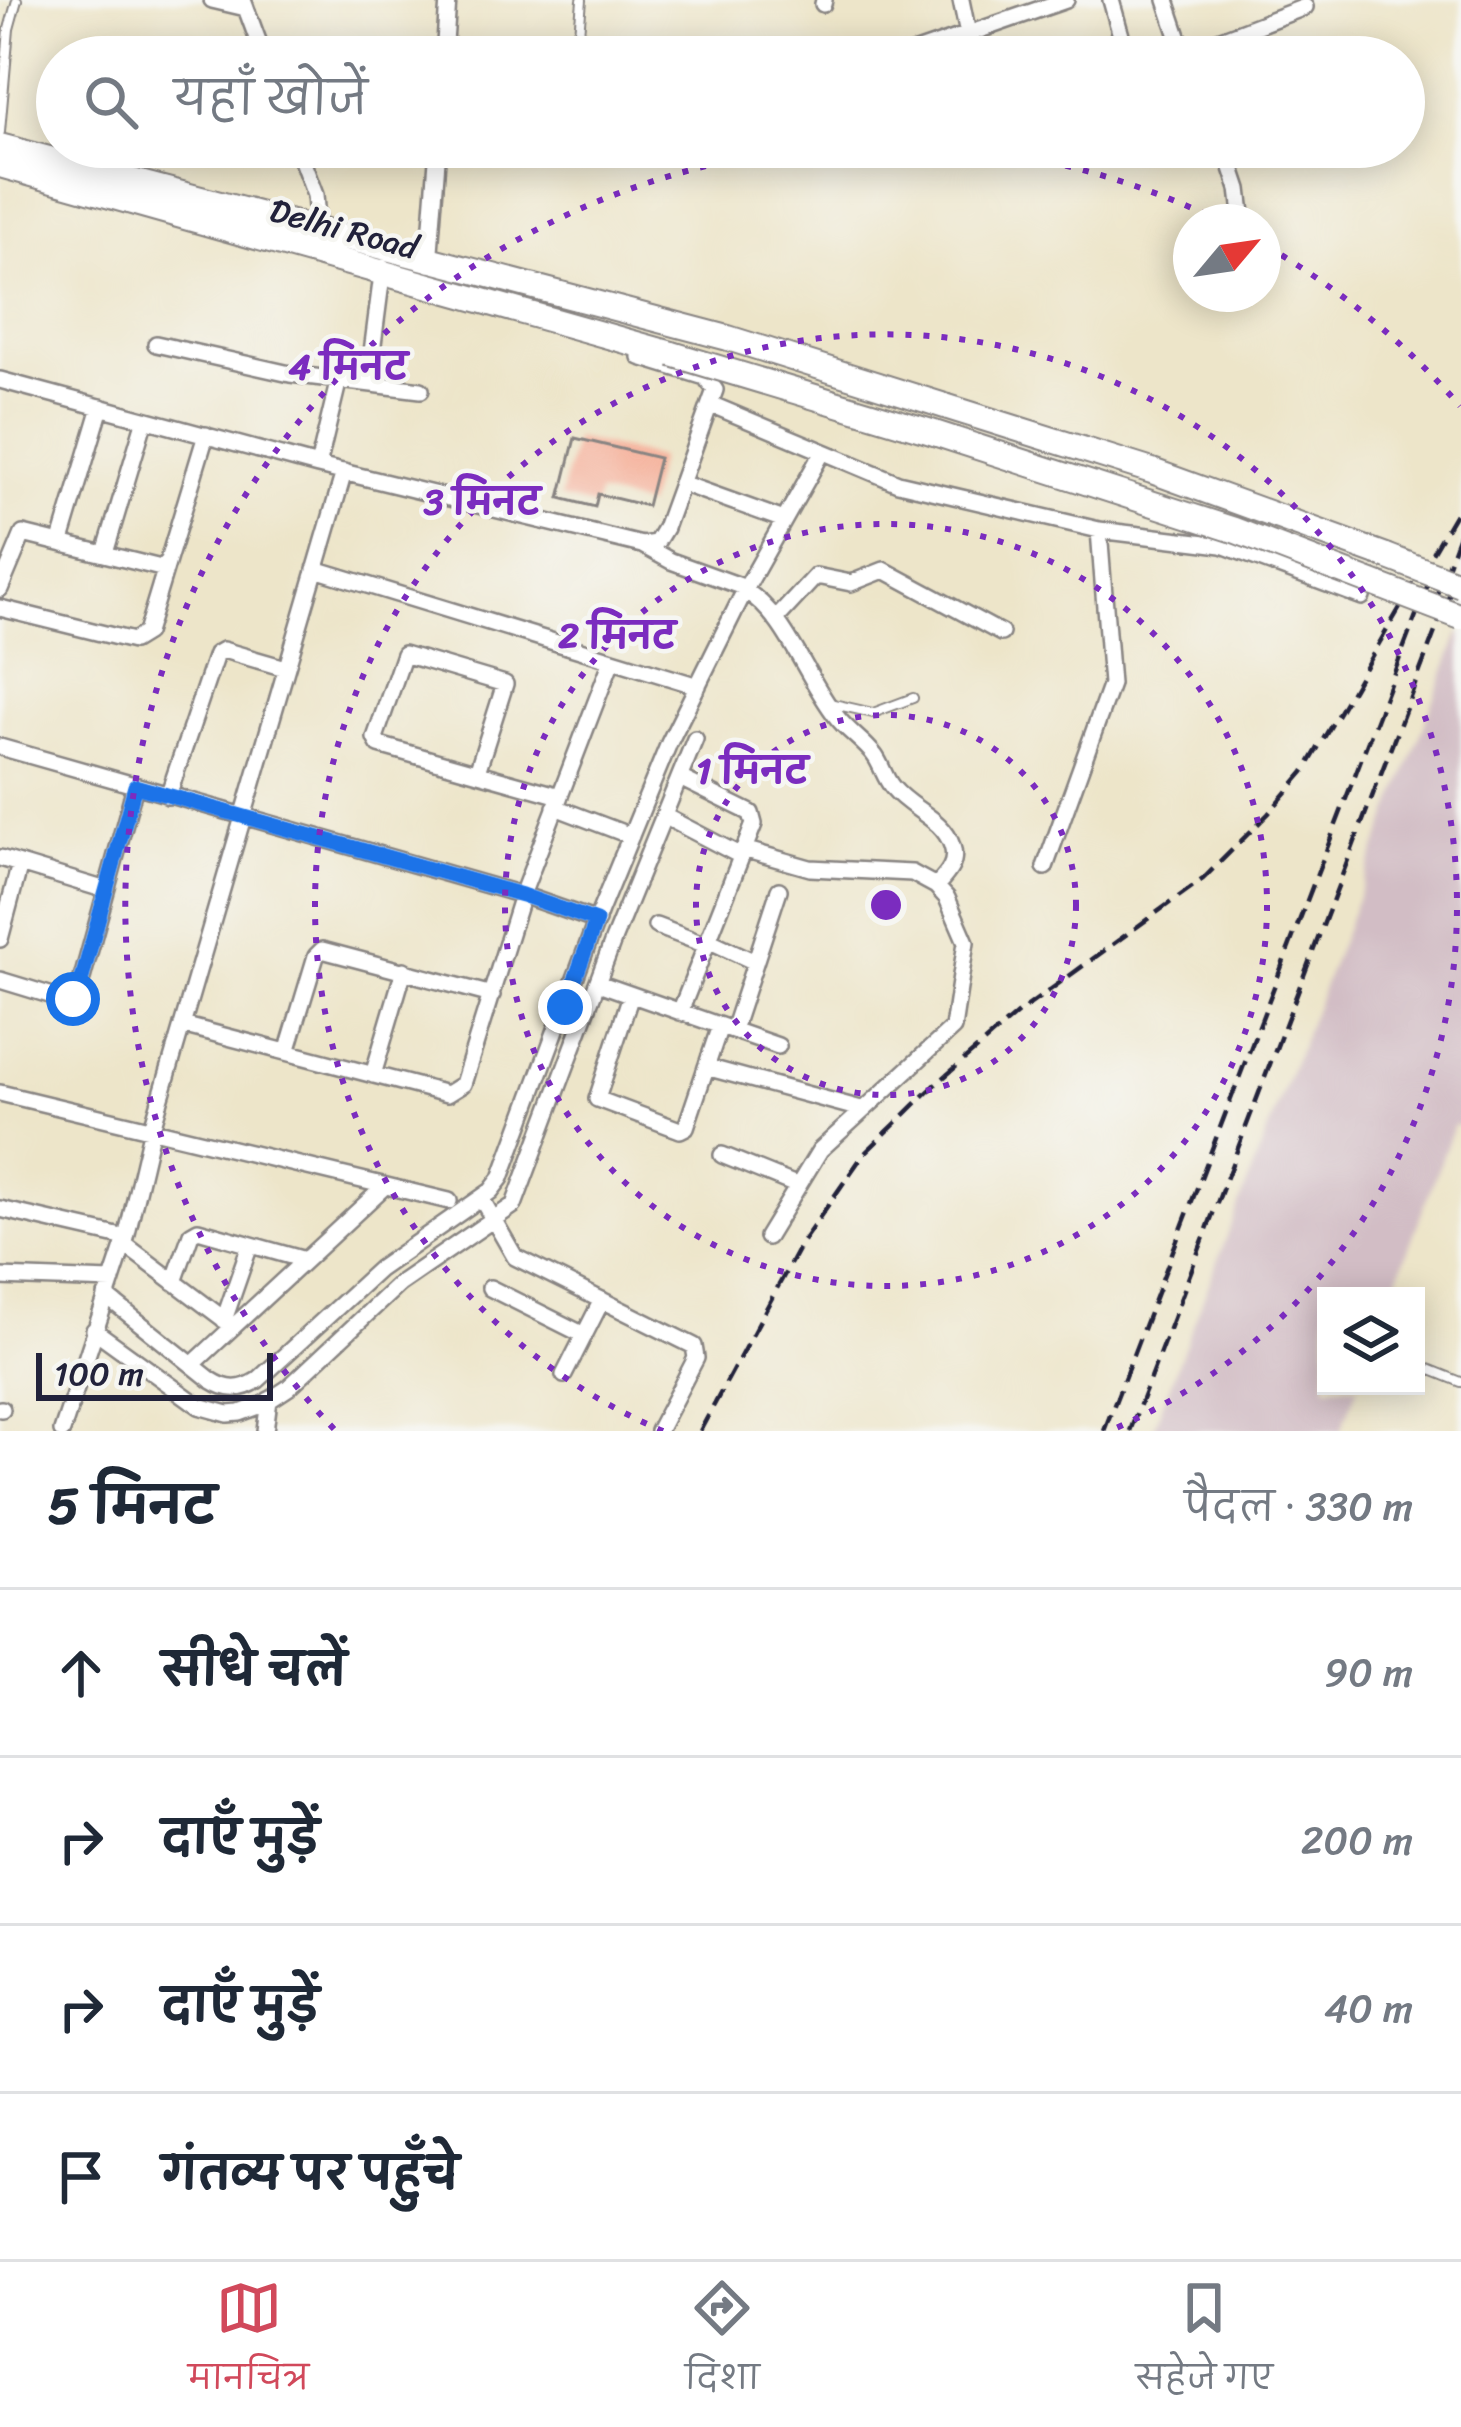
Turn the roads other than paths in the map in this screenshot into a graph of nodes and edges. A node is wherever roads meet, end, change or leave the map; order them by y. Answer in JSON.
{"nodes":[{"id":1,"x":17,"y":0,"type":"edge"},
{"id":2,"x":212,"y":0,"type":"edge"},
{"id":3,"x":448,"y":0,"type":"edge"},
{"id":4,"x":582,"y":0,"type":"edge"},
{"id":5,"x":961,"y":0,"type":"edge"},
{"id":6,"x":1066,"y":0,"type":"edge"},
{"id":7,"x":1111,"y":0,"type":"edge"},
{"id":8,"x":1166,"y":0,"type":"edge"},
{"id":9,"x":244,"y":4,"type":"edge"},
{"id":10,"x":1305,"y":7,"type":"dead end"},
{"id":11,"x":965,"y":35,"type":"junction"},
{"id":12,"x":256,"y":36,"type":"edge"},
{"id":13,"x":445,"y":36,"type":"edge"},
{"id":14,"x":579,"y":36,"type":"edge"},
{"id":15,"x":962,"y":36,"type":"edge"},
{"id":16,"x":1121,"y":36,"type":"edge"},
{"id":17,"x":1178,"y":36,"type":"edge"},
{"id":18,"x":1232,"y":36,"type":"edge"},
{"id":19,"x":2,"y":155,"type":"edge"},
{"id":20,"x":36,"y":164,"type":"edge"},
{"id":21,"x":50,"y":168,"type":"edge"},
{"id":22,"x":305,"y":168,"type":"edge"},
{"id":23,"x":436,"y":168,"type":"edge"},
{"id":24,"x":1232,"y":168,"type":"edge"},
{"id":25,"x":1241,"y":204,"type":"edge"},
{"id":26,"x":317,"y":241,"type":"junction"},
{"id":27,"x":429,"y":259,"type":"junction"},
{"id":28,"x":384,"y":260,"type":"junction"},
{"id":29,"x":428,"y":285,"type":"junction"},
{"id":30,"x":580,"y":298,"type":"junction"},
{"id":31,"x":574,"y":326,"type":"junction"},
{"id":32,"x":156,"y":344,"type":"dead end"},
{"id":33,"x":0,"y":380,"type":"edge"},
{"id":34,"x":339,"y":380,"type":"junction"},
{"id":35,"x":368,"y":383,"type":"junction"},
{"id":36,"x":421,"y":390,"type":"dead end"},
{"id":37,"x":710,"y":404,"type":"junction"},
{"id":38,"x":101,"y":406,"type":"junction"},
{"id":39,"x":145,"y":418,"type":"junction"},
{"id":40,"x":206,"y":435,"type":"junction"},
{"id":41,"x":822,"y":453,"type":"junction"},
{"id":42,"x":319,"y":466,"type":"junction"},
{"id":43,"x":344,"y":472,"type":"junction"},
{"id":44,"x":681,"y":483,"type":"junction"},
{"id":45,"x":784,"y":520,"type":"junction"},
{"id":46,"x":1099,"y":530,"type":"junction"},
{"id":47,"x":61,"y":541,"type":"junction"},
{"id":48,"x":642,"y":545,"type":"junction"},
{"id":49,"x":105,"y":553,"type":"junction"},
{"id":50,"x":165,"y":568,"type":"junction"},
{"id":51,"x":315,"y":568,"type":"junction"},
{"id":52,"x":1461,"y":585,"type":"edge"},
{"id":53,"x":0,"y":589,"type":"edge"},
{"id":54,"x":751,"y":593,"type":"junction"},
{"id":55,"x":1362,"y":597,"type":"dead end"},
{"id":56,"x":0,"y":608,"type":"edge"},
{"id":57,"x":1461,"y":617,"type":"edge"},
{"id":58,"x":777,"y":618,"type":"junction"},
{"id":59,"x":1001,"y":633,"type":"dead end"},
{"id":60,"x":612,"y":660,"type":"junction"},
{"id":61,"x":285,"y":668,"type":"junction"},
{"id":62,"x":698,"y":686,"type":"junction"},
{"id":63,"x":913,"y":698,"type":"dead end"},
{"id":64,"x":826,"y":702,"type":"junction"},
{"id":65,"x":695,"y":739,"type":"dead end"},
{"id":66,"x":0,"y":747,"type":"edge"},
{"id":67,"x":477,"y":772,"type":"junction"},
{"id":68,"x":680,"y":778,"type":"junction"},
{"id":69,"x":135,"y":786,"type":"junction"},
{"id":70,"x":168,"y":796,"type":"junction"},
{"id":71,"x":558,"y":802,"type":"junction"},
{"id":72,"x":664,"y":816,"type":"junction"},
{"id":73,"x":242,"y":817,"type":"junction"},
{"id":74,"x":632,"y":836,"type":"junction"},
{"id":75,"x":742,"y":853,"type":"junction"},
{"id":76,"x":0,"y":858,"type":"edge"},
{"id":77,"x":20,"y":864,"type":"junction"},
{"id":78,"x":1045,"y":867,"type":"dead end"},
{"id":79,"x":936,"y":886,"type":"junction"},
{"id":80,"x":106,"y":890,"type":"junction"},
{"id":81,"x":779,"y":890,"type":"dead end"},
{"id":82,"x":522,"y":895,"type":"junction"},
{"id":83,"x":608,"y":916,"type":"junction"},
{"id":84,"x":656,"y":926,"type":"dead end"},
{"id":85,"x":0,"y":939,"type":"edge"},
{"id":86,"x":707,"y":943,"type":"junction"},
{"id":87,"x":755,"y":962,"type":"junction"},
{"id":88,"x":404,"y":970,"type":"junction"},
{"id":89,"x":0,"y":980,"type":"edge"},
{"id":90,"x":598,"y":983,"type":"junction"},
{"id":91,"x":492,"y":994,"type":"junction"},
{"id":92,"x":632,"y":995,"type":"junction"},
{"id":93,"x":680,"y":1012,"type":"junction"},
{"id":94,"x":182,"y":1024,"type":"junction"},
{"id":95,"x":726,"y":1028,"type":"junction"},
{"id":96,"x":778,"y":1046,"type":"dead end"},
{"id":97,"x":287,"y":1052,"type":"junction"},
{"id":98,"x":706,"y":1067,"type":"junction"},
{"id":99,"x":373,"y":1075,"type":"junction"},
{"id":100,"x":0,"y":1093,"type":"edge"},
{"id":101,"x":861,"y":1109,"type":"junction"},
{"id":102,"x":152,"y":1128,"type":"junction"},
{"id":103,"x":722,"y":1155,"type":"dead end"},
{"id":104,"x":796,"y":1185,"type":"junction"},
{"id":105,"x":385,"y":1186,"type":"junction"},
{"id":106,"x":449,"y":1201,"type":"dead end"},
{"id":107,"x":0,"y":1209,"type":"edge"},
{"id":108,"x":488,"y":1209,"type":"junction"},
{"id":109,"x":766,"y":1237,"type":"dead end"},
{"id":110,"x":125,"y":1241,"type":"junction"},
{"id":111,"x":250,"y":1245,"type":"junction"},
{"id":112,"x":305,"y":1260,"type":"junction"},
{"id":113,"x":0,"y":1277,"type":"edge"},
{"id":114,"x":174,"y":1282,"type":"junction"},
{"id":115,"x":490,"y":1288,"type":"dead end"},
{"id":116,"x":602,"y":1300,"type":"junction"},
{"id":117,"x":103,"y":1305,"type":"junction"},
{"id":118,"x":228,"y":1323,"type":"junction"},
{"id":119,"x":584,"y":1335,"type":"junction"},
{"id":120,"x":192,"y":1364,"type":"junction"},
{"id":121,"x":1425,"y":1368,"type":"edge"},
{"id":122,"x":563,"y":1375,"type":"dead end"},
{"id":123,"x":1461,"y":1382,"type":"edge"},
{"id":124,"x":269,"y":1400,"type":"junction"},
{"id":125,"x":62,"y":1431,"type":"edge"},
{"id":126,"x":265,"y":1431,"type":"edge"},
{"id":127,"x":658,"y":1431,"type":"edge"}],
"edges":[{"from":1,"to":19,"type":"lane"},
{"from":2,"to":9,"type":"street"},
{"from":3,"to":13,"type":"street"},
{"from":4,"to":14,"type":"lane"},
{"from":5,"to":11,"type":"street"},
{"from":6,"to":11,"type":"street"},
{"from":7,"to":16,"type":"street"},
{"from":8,"to":17,"type":"street"},
{"from":9,"to":12,"type":"street"},
{"from":10,"to":18,"type":"street"},
{"from":11,"to":15,"type":"street"},
{"from":19,"to":20,"type":"main road"},
{"from":21,"to":26,"type":"main road"},
{"from":22,"to":26,"type":"street"},
{"from":23,"to":27,"type":"street"},
{"from":24,"to":25,"type":"street"},
{"from":26,"to":28,"type":"main road"},
{"from":27,"to":28,"type":"main road"},
{"from":27,"to":29,"type":"street"},
{"from":27,"to":30,"type":"main road"},
{"from":28,"to":29,"type":"main road","name":"Delhi Road"},
{"from":28,"to":35,"type":"street"},
{"from":29,"to":31,"type":"main road","name":"Delhi Road"},
{"from":30,"to":31,"type":"street"},
{"from":30,"to":52,"type":"main road","bridge":true},
{"from":31,"to":37,"type":"street"},
{"from":31,"to":57,"type":"main road","name":"Delhi Road","bridge":true},
{"from":32,"to":34,"type":"street"},
{"from":33,"to":38,"type":"street"},
{"from":34,"to":35,"type":"street"},
{"from":34,"to":42,"type":"street"},
{"from":35,"to":36,"type":"street"},
{"from":37,"to":41,"type":"street"},
{"from":37,"to":44,"type":"street"},
{"from":38,"to":39,"type":"street"},
{"from":38,"to":47,"type":"street"},
{"from":39,"to":40,"type":"street"},
{"from":39,"to":49,"type":"street"},
{"from":40,"to":42,"type":"street"},
{"from":40,"to":50,"type":"street"},
{"from":41,"to":45,"type":"street"},
{"from":41,"to":46,"type":"street"},
{"from":42,"to":43,"type":"street"},
{"from":43,"to":48,"type":"street"},
{"from":43,"to":51,"type":"street"},
{"from":44,"to":45,"type":"street"},
{"from":44,"to":48,"type":"street"},
{"from":45,"to":54,"type":"street"},
{"from":46,"to":55,"type":"street"},
{"from":46,"to":78,"type":"street"},
{"from":47,"to":49,"type":"street"},
{"from":47,"to":53,"type":"street"},
{"from":48,"to":54,"type":"street"},
{"from":49,"to":50,"type":"street"},
{"from":50,"to":56,"type":"street"},
{"from":51,"to":60,"type":"street"},
{"from":51,"to":61,"type":"street"},
{"from":54,"to":58,"type":"street"},
{"from":54,"to":62,"type":"street"},
{"from":58,"to":59,"type":"street"},
{"from":58,"to":64,"type":"street"},
{"from":60,"to":62,"type":"street"},
{"from":60,"to":71,"type":"street"},
{"from":61,"to":70,"type":"street"},
{"from":61,"to":73,"type":"street"},
{"from":62,"to":74,"type":"street"},
{"from":63,"to":64,"type":"lane"},
{"from":64,"to":79,"type":"street"},
{"from":65,"to":68,"type":"street"},
{"from":66,"to":69,"type":"street"},
{"from":67,"to":67,"type":"street"},
{"from":67,"to":71,"type":"street"},
{"from":68,"to":72,"type":"street"},
{"from":68,"to":75,"type":"street"},
{"from":69,"to":70,"type":"street"},
{"from":69,"to":80,"type":"street"},
{"from":70,"to":73,"type":"street"},
{"from":71,"to":74,"type":"street"},
{"from":71,"to":82,"type":"street"},
{"from":72,"to":75,"type":"street"},
{"from":72,"to":83,"type":"street"},
{"from":73,"to":82,"type":"street"},
{"from":73,"to":94,"type":"street"},
{"from":74,"to":83,"type":"street"},
{"from":75,"to":79,"type":"street"},
{"from":75,"to":86,"type":"street"},
{"from":76,"to":77,"type":"street"},
{"from":77,"to":80,"type":"street"},
{"from":77,"to":85,"type":"street"},
{"from":79,"to":101,"type":"street"},
{"from":80,"to":89,"type":"street"},
{"from":81,"to":87,"type":"street"},
{"from":82,"to":83,"type":"street"},
{"from":82,"to":91,"type":"street"},
{"from":83,"to":90,"type":"street"},
{"from":83,"to":108,"type":"street"},
{"from":84,"to":86,"type":"street"},
{"from":86,"to":87,"type":"street"},
{"from":86,"to":93,"type":"street"},
{"from":87,"to":95,"type":"street"},
{"from":88,"to":91,"type":"street"},
{"from":88,"to":97,"type":"street"},
{"from":88,"to":99,"type":"street"},
{"from":90,"to":92,"type":"street"},
{"from":90,"to":108,"type":"street"},
{"from":91,"to":99,"type":"street"},
{"from":92,"to":93,"type":"street"},
{"from":92,"to":98,"type":"street"},
{"from":93,"to":95,"type":"street"},
{"from":94,"to":97,"type":"street"},
{"from":94,"to":102,"type":"street"},
{"from":95,"to":96,"type":"street"},
{"from":95,"to":98,"type":"street"},
{"from":97,"to":99,"type":"street"},
{"from":98,"to":101,"type":"street"},
{"from":100,"to":102,"type":"street"},
{"from":101,"to":104,"type":"street"},
{"from":102,"to":105,"type":"street"},
{"from":102,"to":110,"type":"street"},
{"from":103,"to":104,"type":"street"},
{"from":104,"to":109,"type":"street"},
{"from":105,"to":106,"type":"street"},
{"from":105,"to":112,"type":"street"},
{"from":107,"to":110,"type":"street"},
{"from":108,"to":116,"type":"street"},
{"from":108,"to":120,"type":"street"},
{"from":108,"to":124,"type":"street"},
{"from":110,"to":114,"type":"street"},
{"from":110,"to":117,"type":"street"},
{"from":111,"to":112,"type":"street"},
{"from":111,"to":114,"type":"street"},
{"from":111,"to":118,"type":"street"},
{"from":112,"to":118,"type":"street"},
{"from":113,"to":117,"type":"street"},
{"from":114,"to":118,"type":"street"},
{"from":115,"to":119,"type":"street"},
{"from":116,"to":119,"type":"street"},
{"from":116,"to":127,"type":"street"},
{"from":117,"to":120,"type":"street"},
{"from":117,"to":124,"type":"street"},
{"from":117,"to":125,"type":"street"},
{"from":118,"to":120,"type":"street"},
{"from":119,"to":122,"type":"street"},
{"from":121,"to":123,"type":"lane"},
{"from":124,"to":126,"type":"street"}]}
